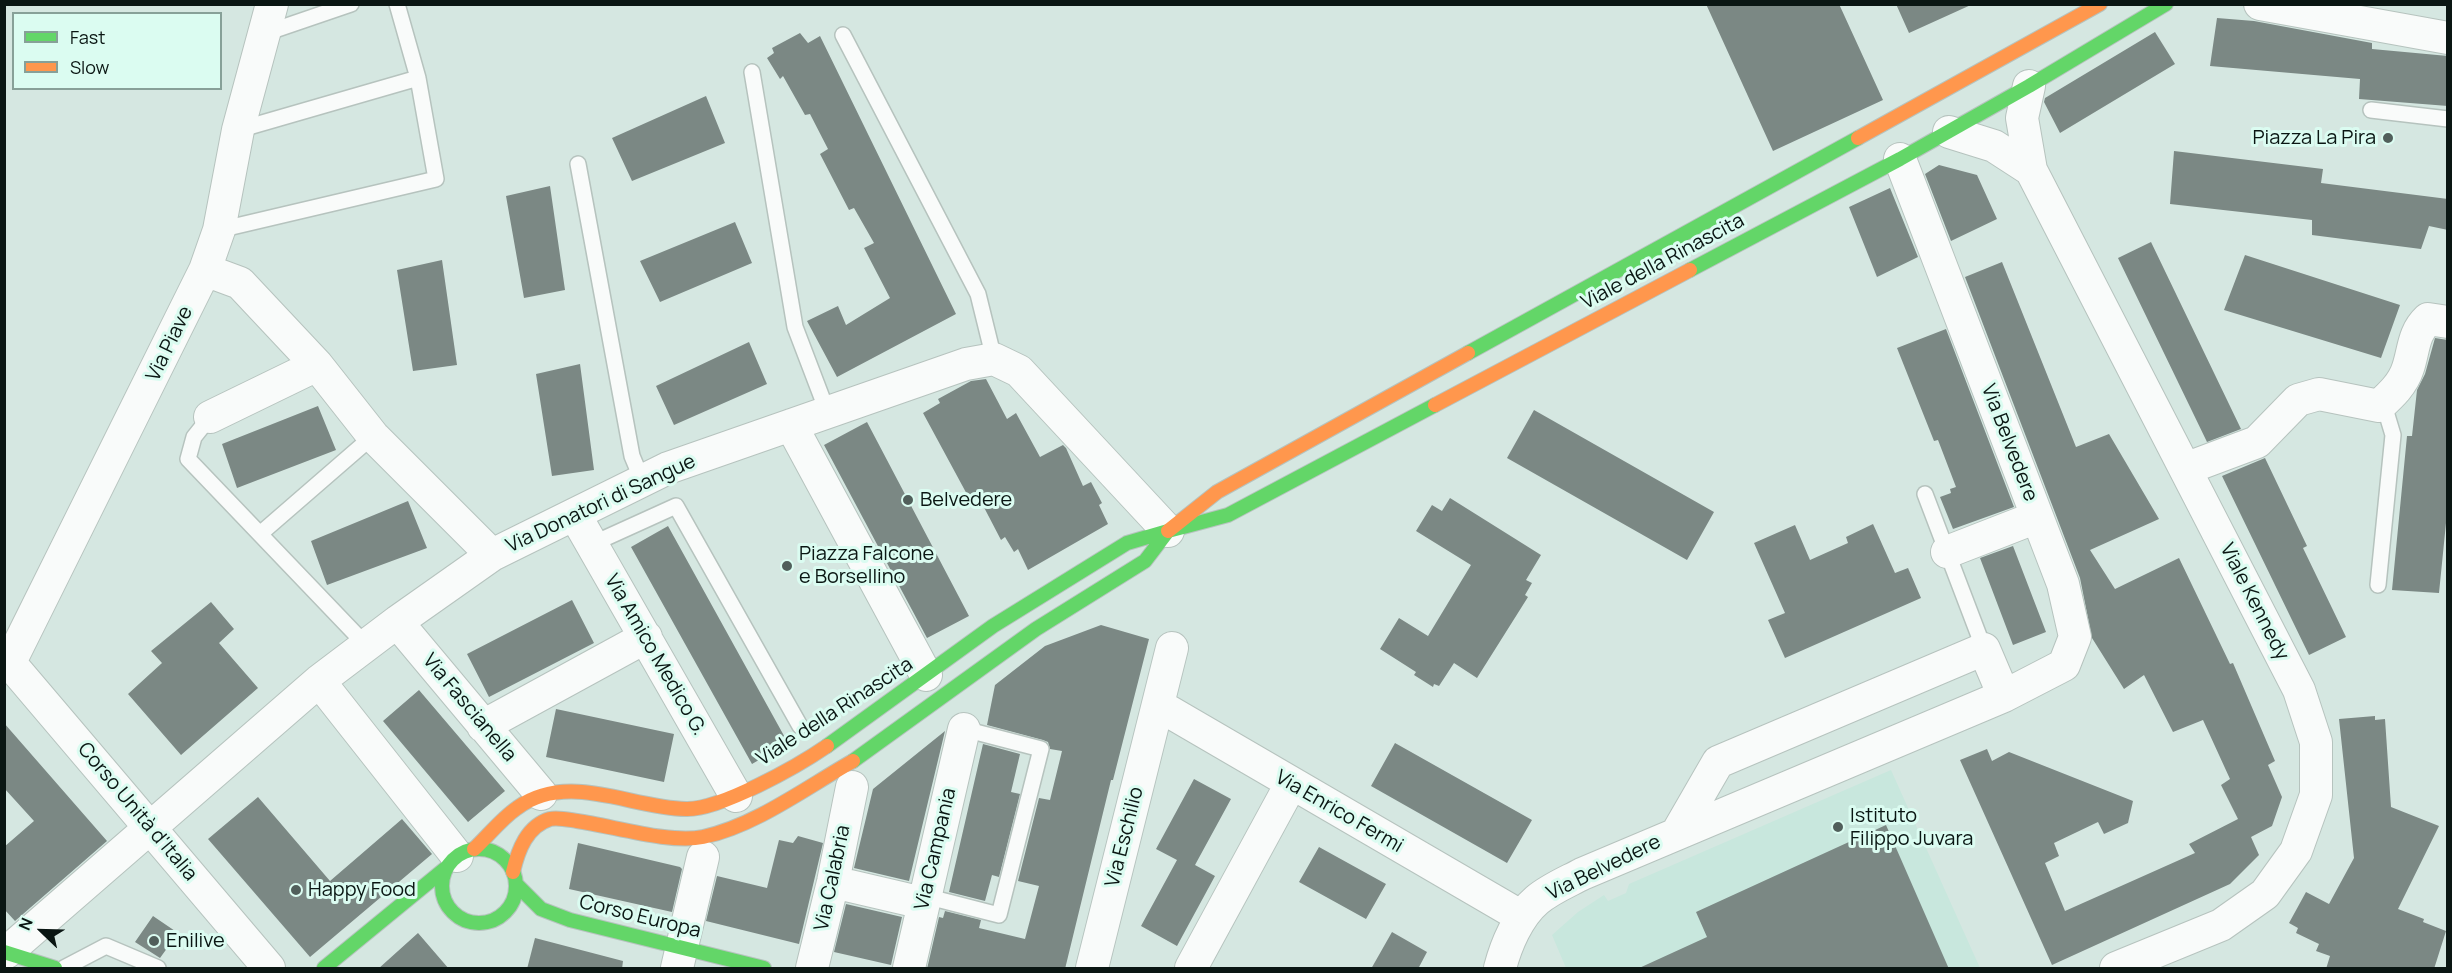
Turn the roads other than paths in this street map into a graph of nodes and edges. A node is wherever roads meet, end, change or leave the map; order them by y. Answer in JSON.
{"nodes":[{"id":1,"x":351,"y":4,"type":"edge"},
{"id":2,"x":397,"y":4,"type":"edge"},
{"id":3,"x":2100,"y":4,"type":"edge"},
{"id":4,"x":2166,"y":4,"type":"edge"},
{"id":5,"x":2260,"y":4,"type":"edge"},
{"id":6,"x":269,"y":19,"type":"edge"},
{"id":7,"x":843,"y":35,"type":"dead end"},
{"id":8,"x":2448,"y":38,"type":"edge"},
{"id":9,"x":752,"y":72,"type":"dead end"},
{"id":10,"x":418,"y":78,"type":"junction"},
{"id":11,"x":2030,"y":86,"type":"junction"},
{"id":12,"x":2371,"y":110,"type":"dead end"},
{"id":13,"x":2448,"y":119,"type":"edge"},
{"id":14,"x":238,"y":130,"type":"junction"},
{"id":15,"x":1949,"y":132,"type":"junction"},
{"id":16,"x":1900,"y":159,"type":"junction"},
{"id":17,"x":578,"y":164,"type":"dead end"},
{"id":18,"x":2031,"y":170,"type":"junction"},
{"id":19,"x":219,"y":230,"type":"junction"},
{"id":20,"x":206,"y":270,"type":"junction"},
{"id":21,"x":2448,"y":322,"type":"edge"},
{"id":22,"x":994,"y":359,"type":"junction"},
{"id":23,"x":317,"y":365,"type":"junction"},
{"id":24,"x":2379,"y":406,"type":"junction"},
{"id":25,"x":827,"y":411,"type":"junction"},
{"id":26,"x":210,"y":417,"type":"joint"},
{"id":27,"x":791,"y":425,"type":"junction"},
{"id":28,"x":373,"y":436,"type":"junction"},
{"id":29,"x":2185,"y":469,"type":"junction"},
{"id":30,"x":642,"y":480,"type":"junction"},
{"id":31,"x":1925,"y":494,"type":"dead end"},
{"id":32,"x":575,"y":515,"type":"junction"},
{"id":33,"x":2037,"y":517,"type":"junction"},
{"id":34,"x":1168,"y":531,"type":"junction"},
{"id":35,"x":260,"y":534,"type":"junction"},
{"id":36,"x":590,"y":545,"type":"junction"},
{"id":37,"x":1947,"y":552,"type":"junction"},
{"id":38,"x":492,"y":555,"type":"junction"},
{"id":39,"x":2378,"y":585,"type":"dead end"},
{"id":40,"x":397,"y":622,"type":"junction"},
{"id":41,"x":646,"y":637,"type":"junction"},
{"id":42,"x":366,"y":645,"type":"junction"},
{"id":43,"x":1172,"y":648,"type":"dead end"},
{"id":44,"x":1984,"y":649,"type":"junction"},
{"id":45,"x":6,"y":661,"type":"edge"},
{"id":46,"x":926,"y":675,"type":"junction"},
{"id":47,"x":319,"y":681,"type":"junction"},
{"id":48,"x":2004,"y":696,"type":"junction"},
{"id":49,"x":1158,"y":705,"type":"junction"},
{"id":50,"x":483,"y":726,"type":"junction"},
{"id":51,"x":800,"y":726,"type":"dead end"},
{"id":52,"x":964,"y":729,"type":"joint"},
{"id":53,"x":1291,"y":784,"type":"junction"},
{"id":54,"x":852,"y":787,"type":"dead end"},
{"id":55,"x":541,"y":794,"type":"junction"},
{"id":56,"x":736,"y":796,"type":"junction"},
{"id":57,"x":151,"y":827,"type":"junction"},
{"id":58,"x":1677,"y":834,"type":"junction"},
{"id":59,"x":703,"y":856,"type":"dead end"},
{"id":60,"x":459,"y":858,"type":"junction"},
{"id":61,"x":515,"y":878,"type":"junction"},
{"id":62,"x":833,"y":882,"type":"junction"},
{"id":63,"x":409,"y":897,"type":"junction"},
{"id":64,"x":924,"y":900,"type":"junction"},
{"id":65,"x":435,"y":902,"type":"junction"},
{"id":66,"x":1522,"y":917,"type":"junction"},
{"id":67,"x":8,"y":956,"type":"edge"},
{"id":68,"x":679,"y":958,"type":"edge"},
{"id":69,"x":55,"y":969,"type":"edge"},
{"id":70,"x":64,"y":969,"type":"edge"},
{"id":71,"x":158,"y":969,"type":"edge"},
{"id":72,"x":269,"y":969,"type":"edge"},
{"id":73,"x":324,"y":969,"type":"edge"},
{"id":74,"x":764,"y":969,"type":"edge"},
{"id":75,"x":812,"y":969,"type":"edge"},
{"id":76,"x":909,"y":969,"type":"edge"},
{"id":77,"x":1092,"y":969,"type":"edge"},
{"id":78,"x":1191,"y":969,"type":"edge"},
{"id":79,"x":1500,"y":969,"type":"edge"},
{"id":80,"x":2116,"y":969,"type":"edge"}],
"edges":[{"from":1,"to":6,"type":"lane"},
{"from":2,"to":10,"type":"lane"},
{"from":3,"to":34,"type":"street","name":"Viale della Rinascita"},
{"from":4,"to":11,"type":"street","name":"Viale della Rinascita"},
{"from":5,"to":8,"type":"street"},
{"from":6,"to":14,"type":"street","name":"Via Piave"},
{"from":7,"to":22,"type":"lane"},
{"from":9,"to":25,"type":"lane"},
{"from":10,"to":14,"type":"lane"},
{"from":10,"to":19,"type":"lane"},
{"from":11,"to":15,"type":"street","name":"Viale della Rinascita"},
{"from":11,"to":18,"type":"street","name":"Viale Kennedy"},
{"from":12,"to":13,"type":"lane"},
{"from":14,"to":19,"type":"street","name":"Via Piave"},
{"from":15,"to":16,"type":"street","name":"Viale della Rinascita"},
{"from":15,"to":18,"type":"street","name":"Viale Kennedy"},
{"from":16,"to":33,"type":"street","name":"Via Belvedere"},
{"from":16,"to":34,"type":"street","name":"Viale della Rinascita"},
{"from":17,"to":30,"type":"lane"},
{"from":18,"to":29,"type":"street","name":"Viale Kennedy"},
{"from":19,"to":20,"type":"street","name":"Via Piave"},
{"from":20,"to":23,"type":"street"},
{"from":20,"to":45,"type":"street","name":"Via Piave"},
{"from":21,"to":24,"type":"street"},
{"from":22,"to":25,"type":"street","name":"Via Donatori di Sangue"},
{"from":22,"to":34,"type":"street"},
{"from":23,"to":26,"type":"street"},
{"from":23,"to":28,"type":"street"},
{"from":24,"to":29,"type":"street"},
{"from":24,"to":39,"type":"lane"},
{"from":25,"to":27,"type":"street","name":"Via Donatori di Sangue"},
{"from":26,"to":35,"type":"lane"},
{"from":27,"to":30,"type":"street","name":"Via Donatori di Sangue"},
{"from":27,"to":46,"type":"street"},
{"from":28,"to":35,"type":"lane"},
{"from":28,"to":38,"type":"street"},
{"from":29,"to":80,"type":"street","name":"Viale Kennedy"},
{"from":30,"to":32,"type":"street","name":"Via Donatori di Sangue"},
{"from":31,"to":37,"type":"lane"},
{"from":32,"to":36,"type":"street","name":"Via Amico Medico G."},
{"from":32,"to":38,"type":"street","name":"Via Donatori di Sangue"},
{"from":33,"to":37,"type":"street"},
{"from":33,"to":48,"type":"street","name":"Via Belvedere"},
{"from":34,"to":46,"type":"street","name":"Viale della Rinascita"},
{"from":34,"to":61,"type":"street","name":"Viale della Rinascita"},
{"from":35,"to":42,"type":"lane"},
{"from":36,"to":41,"type":"street","name":"Via Amico Medico G."},
{"from":36,"to":51,"type":"lane"},
{"from":37,"to":44,"type":"lane"},
{"from":38,"to":40,"type":"street","name":"Via Donatori di Sangue"},
{"from":40,"to":42,"type":"street","name":"Via Donatori di Sangue"},
{"from":40,"to":50,"type":"street","name":"Via Fascianella"},
{"from":41,"to":50,"type":"street"},
{"from":41,"to":56,"type":"street","name":"Via Amico Medico G."},
{"from":42,"to":47,"type":"street","name":"Via Donatori di Sangue"},
{"from":43,"to":49,"type":"street","name":"Via Eschilio"},
{"from":44,"to":48,"type":"street"},
{"from":44,"to":58,"type":"street","name":"Via Belvedere"},
{"from":45,"to":57,"type":"street","name":"Corso Unità d'Italia"},
{"from":46,"to":56,"type":"street","name":"Viale della Rinascita"},
{"from":47,"to":57,"type":"street","name":"Via Donatori di Sangue"},
{"from":47,"to":60,"type":"street"},
{"from":48,"to":58,"type":"street","name":"Via Belvedere"},
{"from":49,"to":53,"type":"street","name":"Via Enrico Fermi"},
{"from":49,"to":77,"type":"street","name":"Via Eschilio"},
{"from":50,"to":55,"type":"street","name":"Via Fascianella"},
{"from":52,"to":64,"type":"street","name":"Via Campania"},
{"from":52,"to":64,"type":"lane"},
{"from":53,"to":66,"type":"street","name":"Via Enrico Fermi"},
{"from":53,"to":78,"type":"street"},
{"from":54,"to":62,"type":"street","name":"Via Calabria"},
{"from":55,"to":56,"type":"street","name":"Viale della Rinascita"},
{"from":55,"to":60,"type":"street","name":"Viale della Rinascita"},
{"from":57,"to":67,"type":"street","name":"Via Donatori di Sangue"},
{"from":57,"to":72,"type":"street","name":"Corso Unità d'Italia"},
{"from":58,"to":66,"type":"street","name":"Via Belvedere"},
{"from":59,"to":68,"type":"street"},
{"from":60,"to":61,"type":"street"},
{"from":60,"to":63,"type":"street","name":"Viale della Rinascita"},
{"from":60,"to":65,"type":"street"},
{"from":61,"to":65,"type":"street"},
{"from":61,"to":68,"type":"street","name":"Corso Europa"},
{"from":62,"to":64,"type":"street"},
{"from":62,"to":75,"type":"street","name":"Via Calabria"},
{"from":63,"to":65,"type":"street"},
{"from":63,"to":73,"type":"street"},
{"from":64,"to":76,"type":"street","name":"Via Campania"},
{"from":66,"to":79,"type":"street","name":"Via Belvedere"},
{"from":67,"to":69,"type":"street"},
{"from":68,"to":74,"type":"street","name":"Corso Europa"},
{"from":70,"to":71,"type":"lane"}]}
